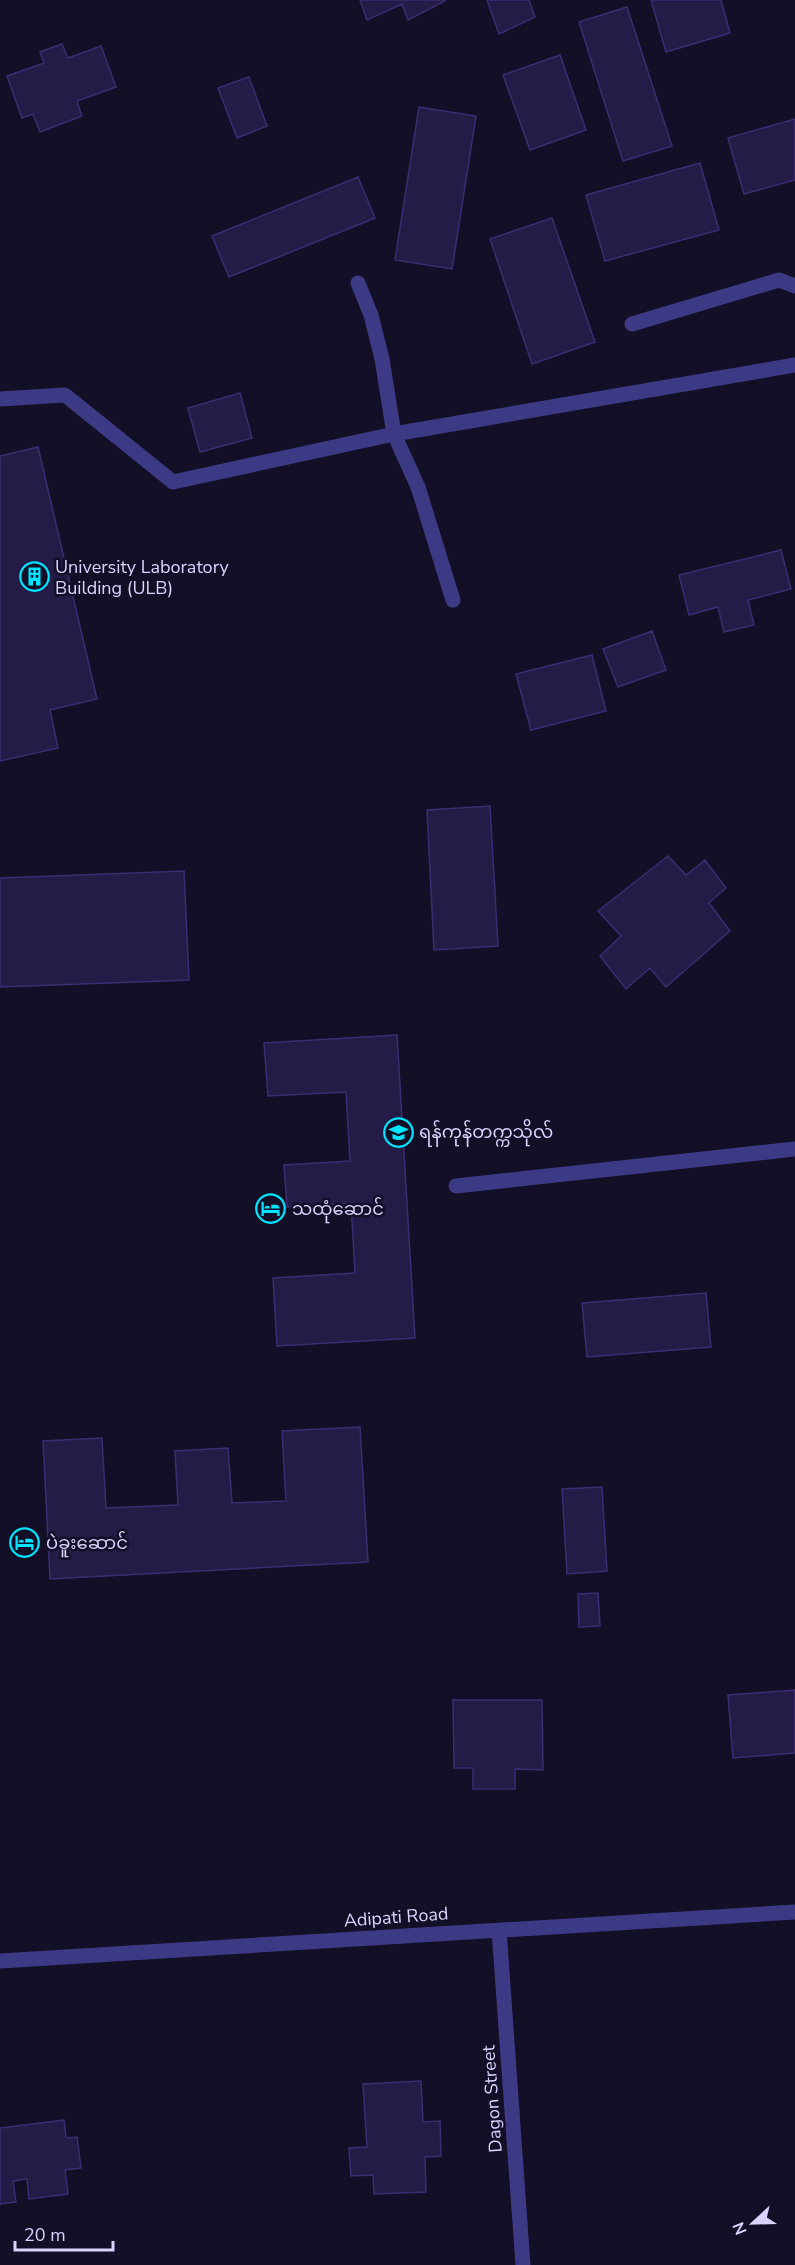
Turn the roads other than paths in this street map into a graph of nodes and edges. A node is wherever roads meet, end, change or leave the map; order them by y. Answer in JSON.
{"nodes":[{"id":1,"x":358,"y":283,"type":"dead end"},
{"id":2,"x":795,"y":286,"type":"edge"},
{"id":3,"x":632,"y":324,"type":"dead end"},
{"id":4,"x":795,"y":365,"type":"edge"},
{"id":5,"x":0,"y":399,"type":"edge"},
{"id":6,"x":394,"y":434,"type":"junction"},
{"id":7,"x":453,"y":600,"type":"dead end"},
{"id":8,"x":795,"y":1149,"type":"edge"},
{"id":9,"x":456,"y":1186,"type":"dead end"},
{"id":10,"x":795,"y":1912,"type":"edge"},
{"id":11,"x":499,"y":1930,"type":"junction"},
{"id":12,"x":0,"y":1961,"type":"edge"},
{"id":13,"x":523,"y":2265,"type":"edge"}],
"edges":[{"from":1,"to":6,"type":"street"},
{"from":2,"to":3,"type":"street"},
{"from":4,"to":6,"type":"street"},
{"from":5,"to":6,"type":"street"},
{"from":6,"to":7,"type":"street"},
{"from":8,"to":9,"type":"street"},
{"from":10,"to":11,"type":"street","name":"Adipati Road"},
{"from":11,"to":12,"type":"street","name":"Adipati Road"},
{"from":11,"to":13,"type":"street","name":"Dagon Street"}]}
